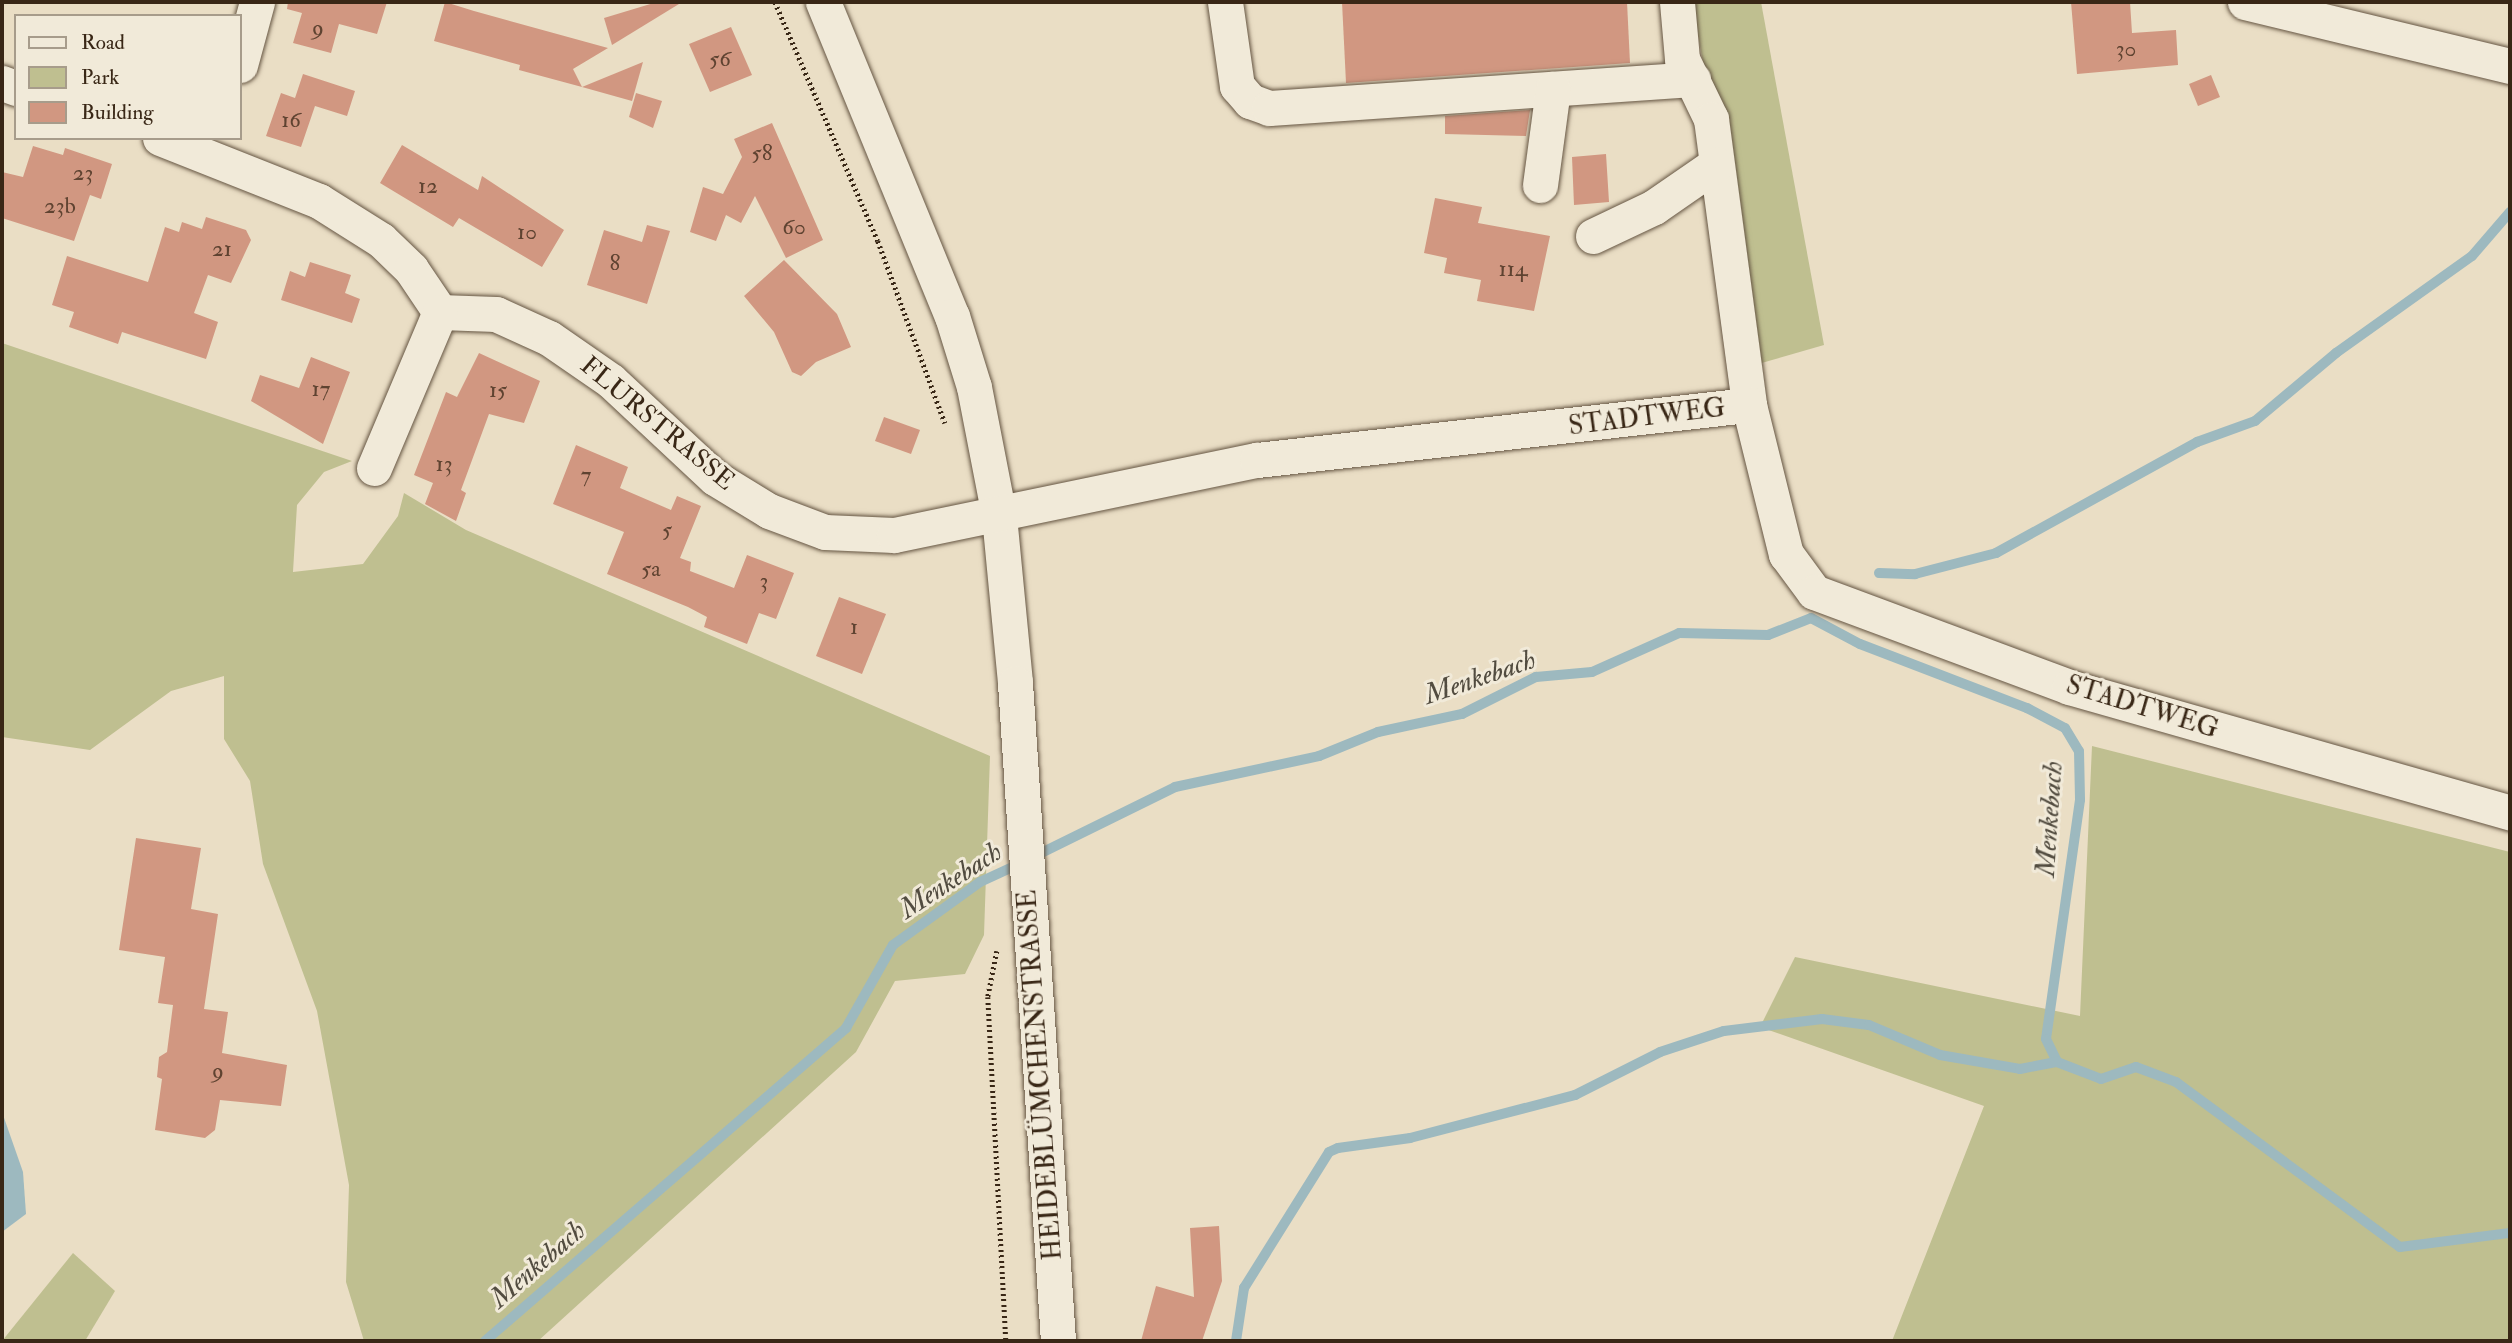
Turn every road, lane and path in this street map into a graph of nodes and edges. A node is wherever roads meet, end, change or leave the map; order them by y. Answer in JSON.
{"nodes":[{"id":1,"x":257,"y":2,"type":"edge"},
{"id":2,"x":775,"y":2,"type":"edge"},
{"id":3,"x":823,"y":2,"type":"edge"},
{"id":4,"x":1225,"y":2,"type":"edge"},
{"id":5,"x":1677,"y":2,"type":"edge"},
{"id":6,"x":2245,"y":2,"type":"edge"},
{"id":7,"x":242,"y":58,"type":"edge"},
{"id":8,"x":2510,"y":66,"type":"edge"},
{"id":9,"x":1693,"y":79,"type":"junction"},
{"id":10,"x":1553,"y":89,"type":"junction"},
{"id":11,"x":172,"y":140,"type":"edge"},
{"id":12,"x":218,"y":148,"type":"edge"},
{"id":13,"x":1716,"y":164,"type":"junction"},
{"id":14,"x":1540,"y":185,"type":"dead end"},
{"id":15,"x":1593,"y":236,"type":"dead end"},
{"id":16,"x":440,"y":312,"type":"junction"},
{"id":17,"x":1749,"y":405,"type":"junction"},
{"id":18,"x":948,"y":432,"type":"dead end"},
{"id":19,"x":374,"y":468,"type":"dead end"},
{"id":20,"x":999,"y":516,"type":"junction"},
{"id":21,"x":2510,"y":813,"type":"edge"},
{"id":22,"x":999,"y":946,"type":"dead end"},
{"id":23,"x":1006,"y":1341,"type":"edge"},
{"id":24,"x":1058,"y":1341,"type":"edge"}],
"edges":[{"from":1,"to":7,"type":"street"},
{"from":2,"to":18,"type":"path"},
{"from":3,"to":20,"type":"street","name":"HEIDEBLÜMCHENSTRASSE"},
{"from":4,"to":10,"type":"street"},
{"from":5,"to":9,"type":"street"},
{"from":6,"to":8,"type":"street"},
{"from":9,"to":10,"type":"street"},
{"from":9,"to":13,"type":"street"},
{"from":10,"to":14,"type":"street"},
{"from":11,"to":12,"type":"street"},
{"from":12,"to":16,"type":"street"},
{"from":13,"to":15,"type":"street"},
{"from":13,"to":17,"type":"street"},
{"from":16,"to":19,"type":"street"},
{"from":16,"to":20,"type":"street","name":"FLURSTRASSE"},
{"from":17,"to":20,"type":"street","name":"STADTWEG"},
{"from":17,"to":21,"type":"street","name":"STADTWEG"},
{"from":20,"to":24,"type":"street","name":"HEIDEBLÜMCHENSTRASSE"},
{"from":22,"to":23,"type":"path"}]}
